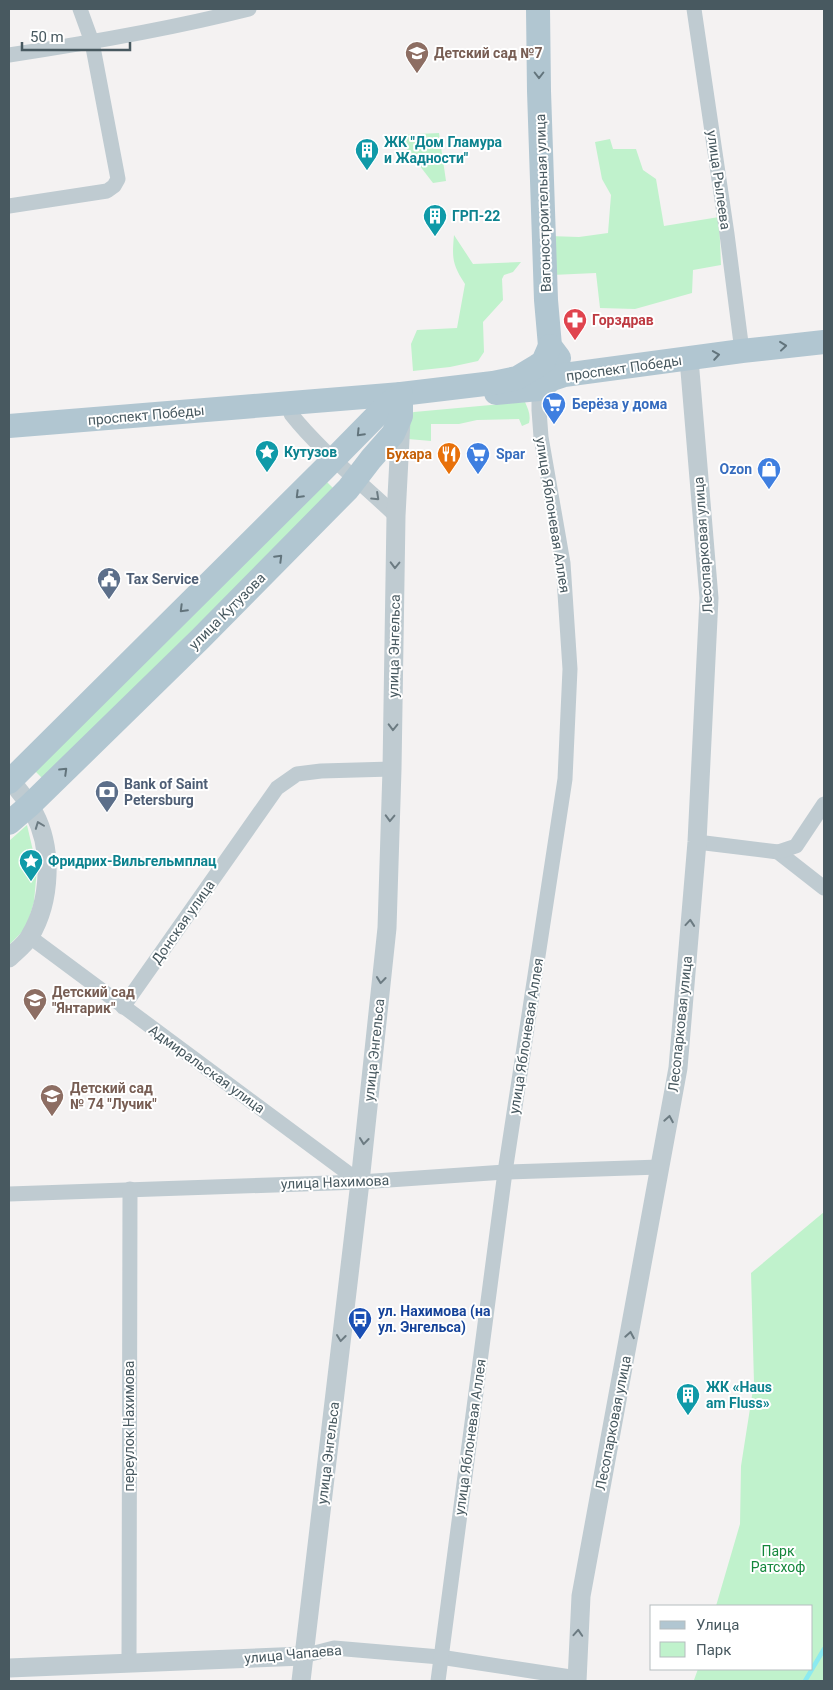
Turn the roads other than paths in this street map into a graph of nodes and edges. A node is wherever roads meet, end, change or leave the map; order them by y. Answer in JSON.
{"nodes":[{"id":1,"x":80,"y":9,"type":"edge"},
{"id":2,"x":249,"y":9,"type":"edge"},
{"id":3,"x":538,"y":9,"type":"edge"},
{"id":4,"x":694,"y":9,"type":"edge"},
{"id":5,"x":92,"y":42,"type":"junction"},
{"id":6,"x":9,"y":55,"type":"edge"},
{"id":7,"x":9,"y":206,"type":"edge"},
{"id":8,"x":824,"y":342,"type":"edge"},
{"id":9,"x":550,"y":346,"type":"junction"},
{"id":10,"x":742,"y":351,"type":"junction"},
{"id":11,"x":689,"y":359,"type":"junction"},
{"id":12,"x":592,"y":371,"type":"junction"},
{"id":13,"x":539,"y":389,"type":"junction"},
{"id":14,"x":398,"y":404,"type":"junction"},
{"id":15,"x":287,"y":409,"type":"junction"},
{"id":16,"x":9,"y":426,"type":"edge"},
{"id":17,"x":333,"y":460,"type":"junction"},
{"id":18,"x":356,"y":478,"type":"junction"},
{"id":19,"x":396,"y":516,"type":"junction"},
{"id":20,"x":392,"y":769,"type":"junction"},
{"id":21,"x":9,"y":781,"type":"edge"},
{"id":22,"x":824,"y":804,"type":"edge"},
{"id":23,"x":30,"y":805,"type":"junction"},
{"id":24,"x":9,"y":824,"type":"edge"},
{"id":25,"x":697,"y":842,"type":"junction"},
{"id":26,"x":778,"y":852,"type":"junction"},
{"id":27,"x":824,"y":888,"type":"edge"},
{"id":28,"x":30,"y":937,"type":"junction"},
{"id":29,"x":9,"y":958,"type":"edge"},
{"id":30,"x":123,"y":1006,"type":"junction"},
{"id":31,"x":660,"y":1167,"type":"junction"},
{"id":32,"x":505,"y":1172,"type":"junction"},
{"id":33,"x":360,"y":1182,"type":"junction"},
{"id":34,"x":130,"y":1189,"type":"junction"},
{"id":35,"x":9,"y":1194,"type":"edge"},
{"id":36,"x":303,"y":1656,"type":"junction"},
{"id":37,"x":440,"y":1657,"type":"junction"},
{"id":38,"x":129,"y":1662,"type":"junction"},
{"id":39,"x":9,"y":1668,"type":"edge"},
{"id":40,"x":577,"y":1680,"type":"edge"},
{"id":41,"x":301,"y":1681,"type":"edge"},
{"id":42,"x":438,"y":1681,"type":"edge"}],
"edges":[{"from":1,"to":5,"type":"street"},
{"from":2,"to":5,"type":"street"},
{"from":3,"to":9,"type":"main road","name":"Вагоностроительная улица","one_way":true},
{"from":4,"to":10,"type":"street","name":"улица Рылеева"},
{"from":5,"to":6,"type":"street"},
{"from":5,"to":7,"type":"street"},
{"from":10,"to":8,"type":"main road","name":"проспект Победы","one_way":true},
{"from":9,"to":12,"type":"main road"},
{"from":9,"to":14,"type":"main road","name":"проспект Победы"},
{"from":11,"to":10,"type":"main road","name":"проспект Победы","one_way":true},
{"from":11,"to":12,"type":"main road","name":"проспект Победы"},
{"from":11,"to":25,"type":"street","name":"Лесопарковая улица"},
{"from":12,"to":13,"type":"main road","name":"проспект Победы"},
{"from":13,"to":14,"type":"main road","name":"проспект Победы"},
{"from":13,"to":32,"type":"street","name":"улица Яблоневая Аллея"},
{"from":14,"to":15,"type":"main road","name":"проспект Победы"},
{"from":14,"to":17,"type":"main road","one_way":true},
{"from":14,"to":18,"type":"main road","name":"улица Кутузова"},
{"from":14,"to":19,"type":"street","name":"улица Энгельса"},
{"from":15,"to":16,"type":"main road","name":"проспект Победы"},
{"from":15,"to":17,"type":"street"},
{"from":17,"to":18,"type":"street"},
{"from":17,"to":21,"type":"main road","one_way":true},
{"from":18,"to":19,"type":"street","one_way":true},
{"from":23,"to":18,"type":"main road","name":"улица Кутузова","one_way":true},
{"from":19,"to":20,"type":"street","name":"улица Энгельса","one_way":true},
{"from":20,"to":30,"type":"street","name":"Донская улица"},
{"from":20,"to":33,"type":"street","name":"улица Энгельса","one_way":true},
{"from":21,"to":23,"type":"street"},
{"from":22,"to":26,"type":"street"},
{"from":23,"to":24,"type":"main road","name":"улица Кутузова"},
{"from":28,"to":23,"type":"street","one_way":true},
{"from":25,"to":26,"type":"street"},
{"from":31,"to":25,"type":"street","name":"Лесопарковая улица","one_way":true},
{"from":26,"to":27,"type":"street"},
{"from":28,"to":29,"type":"street"},
{"from":28,"to":30,"type":"street","name":"Адмиральская улица"},
{"from":30,"to":33,"type":"street","name":"Адмиральская улица"},
{"from":31,"to":32,"type":"street","name":"улица Нахимова"},
{"from":40,"to":31,"type":"street","name":"Лесопарковая улица","one_way":true},
{"from":32,"to":33,"type":"street","name":"улица Нахимова"},
{"from":32,"to":37,"type":"street","name":"улица Яблоневая Аллея"},
{"from":33,"to":34,"type":"street","name":"улица Нахимова"},
{"from":33,"to":36,"type":"street","name":"улица Энгельса","one_way":true},
{"from":34,"to":35,"type":"street","name":"улица Нахимова"},
{"from":34,"to":38,"type":"street","name":"переулок Нахимова"},
{"from":36,"to":37,"type":"street","name":"улица Чапаева"},
{"from":36,"to":38,"type":"street","name":"улица Чапаева"},
{"from":36,"to":41,"type":"street","name":"улица Энгельса"},
{"from":37,"to":40,"type":"street","name":"улица Чапаева"},
{"from":37,"to":42,"type":"street","name":"улица Яблоневая Аллея"},
{"from":38,"to":39,"type":"street","name":"улица Чапаева"}]}
